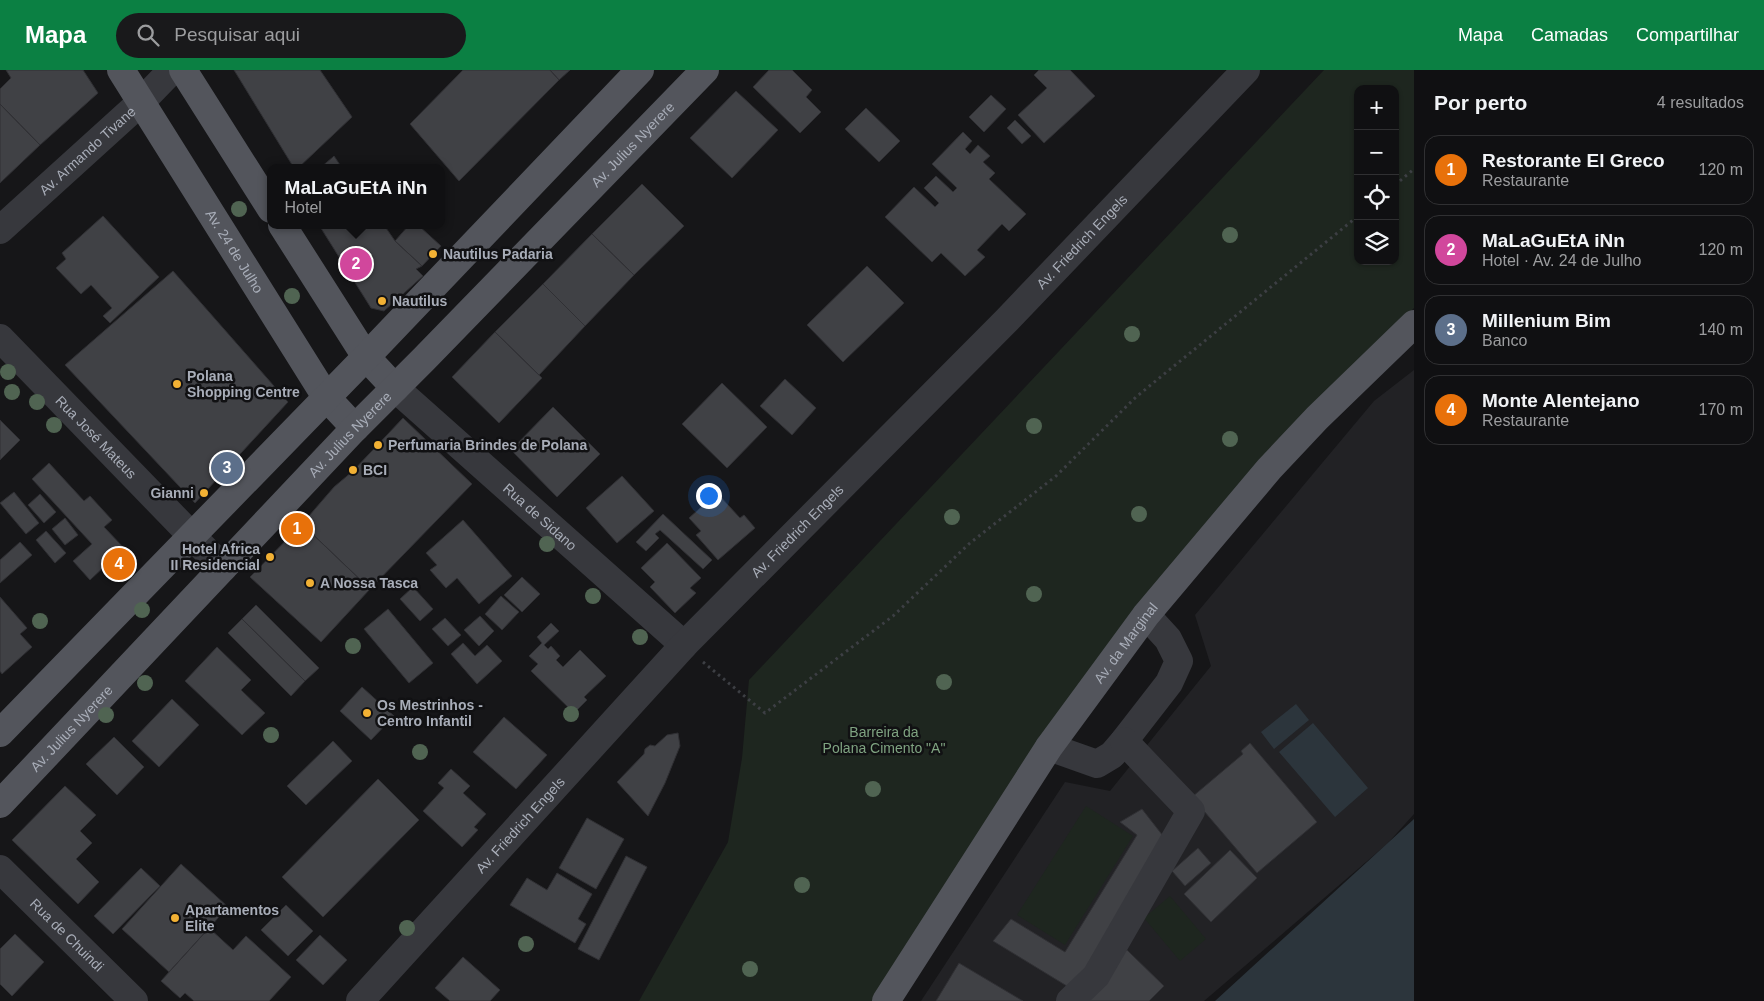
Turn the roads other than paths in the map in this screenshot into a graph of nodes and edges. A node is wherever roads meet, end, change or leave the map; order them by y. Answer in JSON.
{"nodes":[{"id":1,"x":121,"y":70,"type":"edge"},
{"id":2,"x":172,"y":70,"type":"edge"},
{"id":3,"x":183,"y":70,"type":"edge"},
{"id":4,"x":640,"y":70,"type":"edge"},
{"id":5,"x":705,"y":70,"type":"edge"},
{"id":6,"x":1246,"y":70,"type":"edge"},
{"id":7,"x":141,"y":102,"type":"junction"},
{"id":8,"x":267,"y":203,"type":"edge"},
{"id":9,"x":285,"y":229,"type":"edge"},
{"id":10,"x":0,"y":230,"type":"edge"},
{"id":11,"x":1414,"y":324,"type":"edge"},
{"id":12,"x":0,"y":338,"type":"edge"},
{"id":13,"x":366,"y":357,"type":"junction"},
{"id":14,"x":395,"y":388,"type":"junction"},
{"id":15,"x":326,"y":397,"type":"junction"},
{"id":16,"x":355,"y":428,"type":"junction"},
{"id":17,"x":192,"y":536,"type":"junction"},
{"id":18,"x":223,"y":568,"type":"junction"},
{"id":19,"x":1146,"y":615,"type":"junction"},
{"id":20,"x":684,"y":645,"type":"junction"},
{"id":21,"x":0,"y":733,"type":"edge"},
{"id":22,"x":1124,"y":741,"type":"junction"},
{"id":23,"x":1049,"y":747,"type":"junction"},
{"id":24,"x":0,"y":804,"type":"edge"},
{"id":25,"x":0,"y":869,"type":"edge"},
{"id":26,"x":134,"y":1001,"type":"edge"},
{"id":27,"x":360,"y":1001,"type":"edge"},
{"id":28,"x":886,"y":1001,"type":"edge"},
{"id":29,"x":1070,"y":1001,"type":"edge"}],
"edges":[{"from":1,"to":7,"type":"main road","name":"Av. 24 de Julho"},
{"from":2,"to":7,"type":"street","name":"Av. Armando Tivane"},
{"from":3,"to":8,"type":"main road"},
{"from":4,"to":13,"type":"main road"},
{"from":5,"to":14,"type":"main road","name":"Av. Julius Nyerere"},
{"from":6,"to":20,"type":"street","name":"Av. Friedrich Engels"},
{"from":7,"to":10,"type":"street","name":"Av. Armando Tivane"},
{"from":7,"to":15,"type":"main road","name":"Av. 24 de Julho"},
{"from":9,"to":13,"type":"main road"},
{"from":11,"to":19,"type":"main road","name":"Av. da Marginal"},
{"from":12,"to":17,"type":"street","name":"Rua José Mateus"},
{"from":13,"to":14,"type":"main road"},
{"from":13,"to":15,"type":"main road"},
{"from":14,"to":16,"type":"main road","name":"Av. Julius Nyerere"},
{"from":14,"to":20,"type":"street","name":"Rua de Sidano"},
{"from":15,"to":16,"type":"main road","name":"Av. 24 de Julho"},
{"from":15,"to":17,"type":"main road"},
{"from":16,"to":18,"type":"main road","name":"Av. Julius Nyerere"},
{"from":17,"to":18,"type":"street","name":"Rua José Mateus"},
{"from":17,"to":21,"type":"main road"},
{"from":18,"to":24,"type":"main road","name":"Av. Julius Nyerere"},
{"from":19,"to":22,"type":"street"},
{"from":19,"to":23,"type":"main road","name":"Av. da Marginal"},
{"from":20,"to":27,"type":"street","name":"Av. Friedrich Engels"},
{"from":22,"to":23,"type":"street"},
{"from":22,"to":29,"type":"street"},
{"from":23,"to":28,"type":"main road","name":"Av. da Marginal"},
{"from":25,"to":26,"type":"street","name":"Rua de Chuindi"}]}
